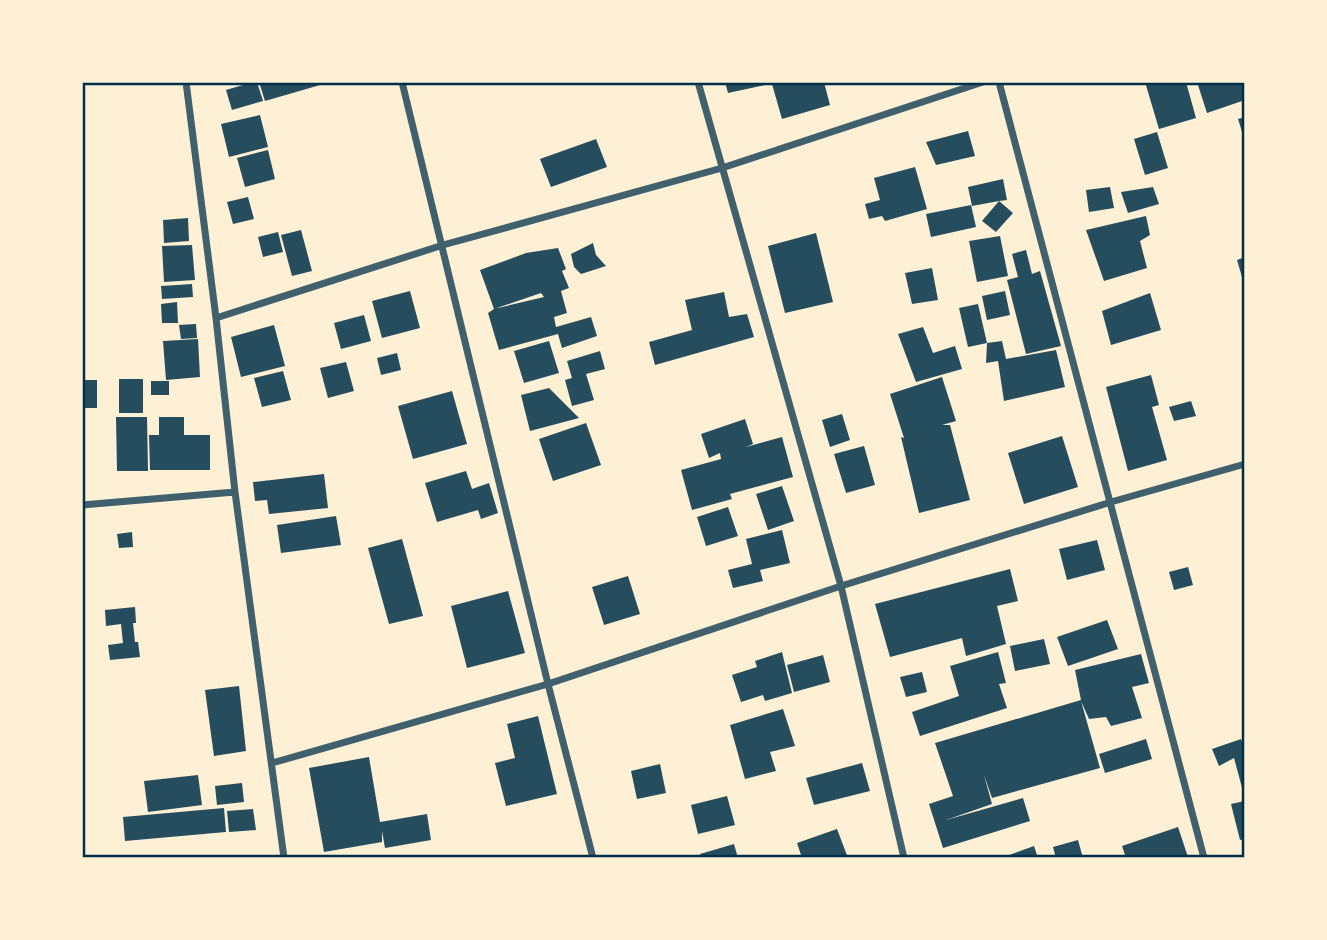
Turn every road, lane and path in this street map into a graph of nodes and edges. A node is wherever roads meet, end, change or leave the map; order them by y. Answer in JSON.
{"nodes":[{"id":1,"x":186,"y":82,"type":"edge"},
{"id":2,"x":402,"y":82,"type":"edge"},
{"id":3,"x":698,"y":82,"type":"edge"},
{"id":4,"x":983,"y":82,"type":"edge"},
{"id":5,"x":999,"y":82,"type":"edge"},
{"id":6,"x":722,"y":169,"type":"junction"},
{"id":7,"x":443,"y":244,"type":"junction"},
{"id":8,"x":216,"y":318,"type":"junction"},
{"id":9,"x":1245,"y":464,"type":"edge"},
{"id":10,"x":235,"y":492,"type":"junction"},
{"id":11,"x":1111,"y":502,"type":"junction"},
{"id":12,"x":82,"y":505,"type":"edge"},
{"id":13,"x":841,"y":586,"type":"junction"},
{"id":14,"x":548,"y":684,"type":"junction"},
{"id":15,"x":272,"y":763,"type":"junction"},
{"id":16,"x":284,"y":858,"type":"edge"},
{"id":17,"x":593,"y":858,"type":"edge"},
{"id":18,"x":904,"y":858,"type":"edge"},
{"id":19,"x":1204,"y":858,"type":"edge"}],
"edges":[{"from":1,"to":8,"type":"street"},
{"from":2,"to":7,"type":"street"},
{"from":3,"to":6,"type":"street"},
{"from":4,"to":6,"type":"street"},
{"from":5,"to":11,"type":"street"},
{"from":6,"to":7,"type":"street"},
{"from":6,"to":13,"type":"street"},
{"from":7,"to":8,"type":"street"},
{"from":7,"to":14,"type":"street"},
{"from":8,"to":10,"type":"street"},
{"from":9,"to":11,"type":"street"},
{"from":10,"to":12,"type":"street"},
{"from":10,"to":15,"type":"street"},
{"from":11,"to":13,"type":"street"},
{"from":11,"to":19,"type":"street"},
{"from":13,"to":14,"type":"street"},
{"from":13,"to":18,"type":"street"},
{"from":14,"to":15,"type":"street"},
{"from":14,"to":17,"type":"street"},
{"from":15,"to":16,"type":"street"}]}
